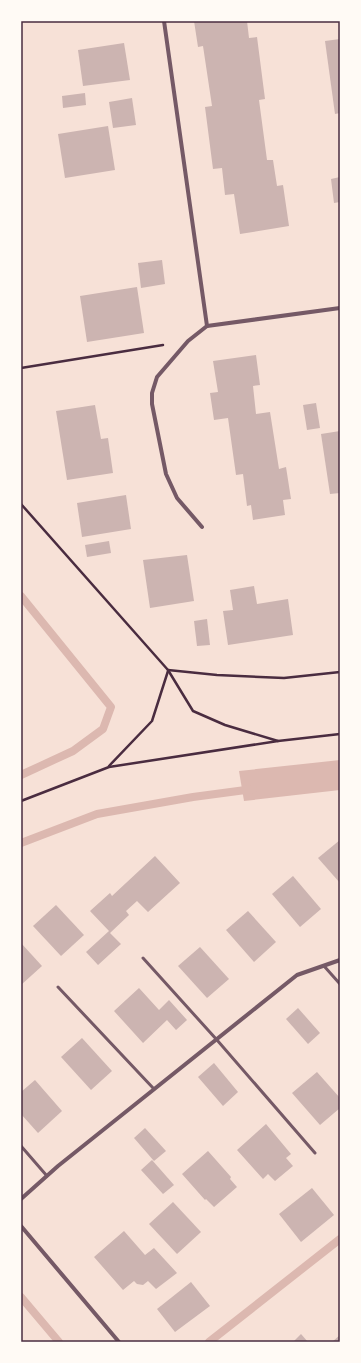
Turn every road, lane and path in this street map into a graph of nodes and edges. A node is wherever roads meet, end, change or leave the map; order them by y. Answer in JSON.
{"nodes":[{"id":1,"x":164,"y":21,"type":"edge"},
{"id":2,"x":340,"y":308,"type":"edge"},
{"id":3,"x":207,"y":326,"type":"junction"},
{"id":4,"x":188,"y":341,"type":"junction"},
{"id":5,"x":21,"y":368,"type":"edge"},
{"id":6,"x":21,"y":504,"type":"edge"},
{"id":7,"x":202,"y":527,"type":"dead end"},
{"id":8,"x":168,"y":670,"type":"junction"},
{"id":9,"x":340,"y":672,"type":"edge"},
{"id":10,"x":340,"y":734,"type":"edge"},
{"id":11,"x":278,"y":741,"type":"junction"},
{"id":12,"x":109,"y":767,"type":"junction"},
{"id":13,"x":21,"y":801,"type":"edge"},
{"id":14,"x":143,"y":958,"type":"dead end"},
{"id":15,"x":340,"y":960,"type":"edge"},
{"id":16,"x":324,"y":966,"type":"junction"},
{"id":17,"x":340,"y":984,"type":"edge"},
{"id":18,"x":58,"y":987,"type":"dead end"},
{"id":19,"x":217,"y":1040,"type":"junction"},
{"id":20,"x":154,"y":1090,"type":"junction"},
{"id":21,"x":21,"y":1146,"type":"edge"},
{"id":22,"x":315,"y":1153,"type":"dead end"},
{"id":23,"x":47,"y":1176,"type":"junction"},
{"id":24,"x":21,"y":1199,"type":"edge"},
{"id":25,"x":21,"y":1226,"type":"edge"},
{"id":26,"x":119,"y":1342,"type":"edge"}],
"edges":[{"from":1,"to":3,"type":"street"},
{"from":2,"to":3,"type":"street"},
{"from":3,"to":4,"type":"street"},
{"from":4,"to":5,"type":"path"},
{"from":4,"to":7,"type":"street"},
{"from":6,"to":8,"type":"path"},
{"from":8,"to":9,"type":"path"},
{"from":8,"to":11,"type":"path"},
{"from":8,"to":12,"type":"path"},
{"from":10,"to":11,"type":"path"},
{"from":11,"to":12,"type":"path"},
{"from":12,"to":13,"type":"path"},
{"from":14,"to":19,"type":"lane"},
{"from":15,"to":16,"type":"street"},
{"from":16,"to":17,"type":"lane"},
{"from":16,"to":19,"type":"street"},
{"from":18,"to":20,"type":"lane"},
{"from":19,"to":20,"type":"street"},
{"from":19,"to":22,"type":"lane"},
{"from":20,"to":23,"type":"street"},
{"from":21,"to":23,"type":"lane"},
{"from":23,"to":24,"type":"street"},
{"from":25,"to":26,"type":"street"}]}
